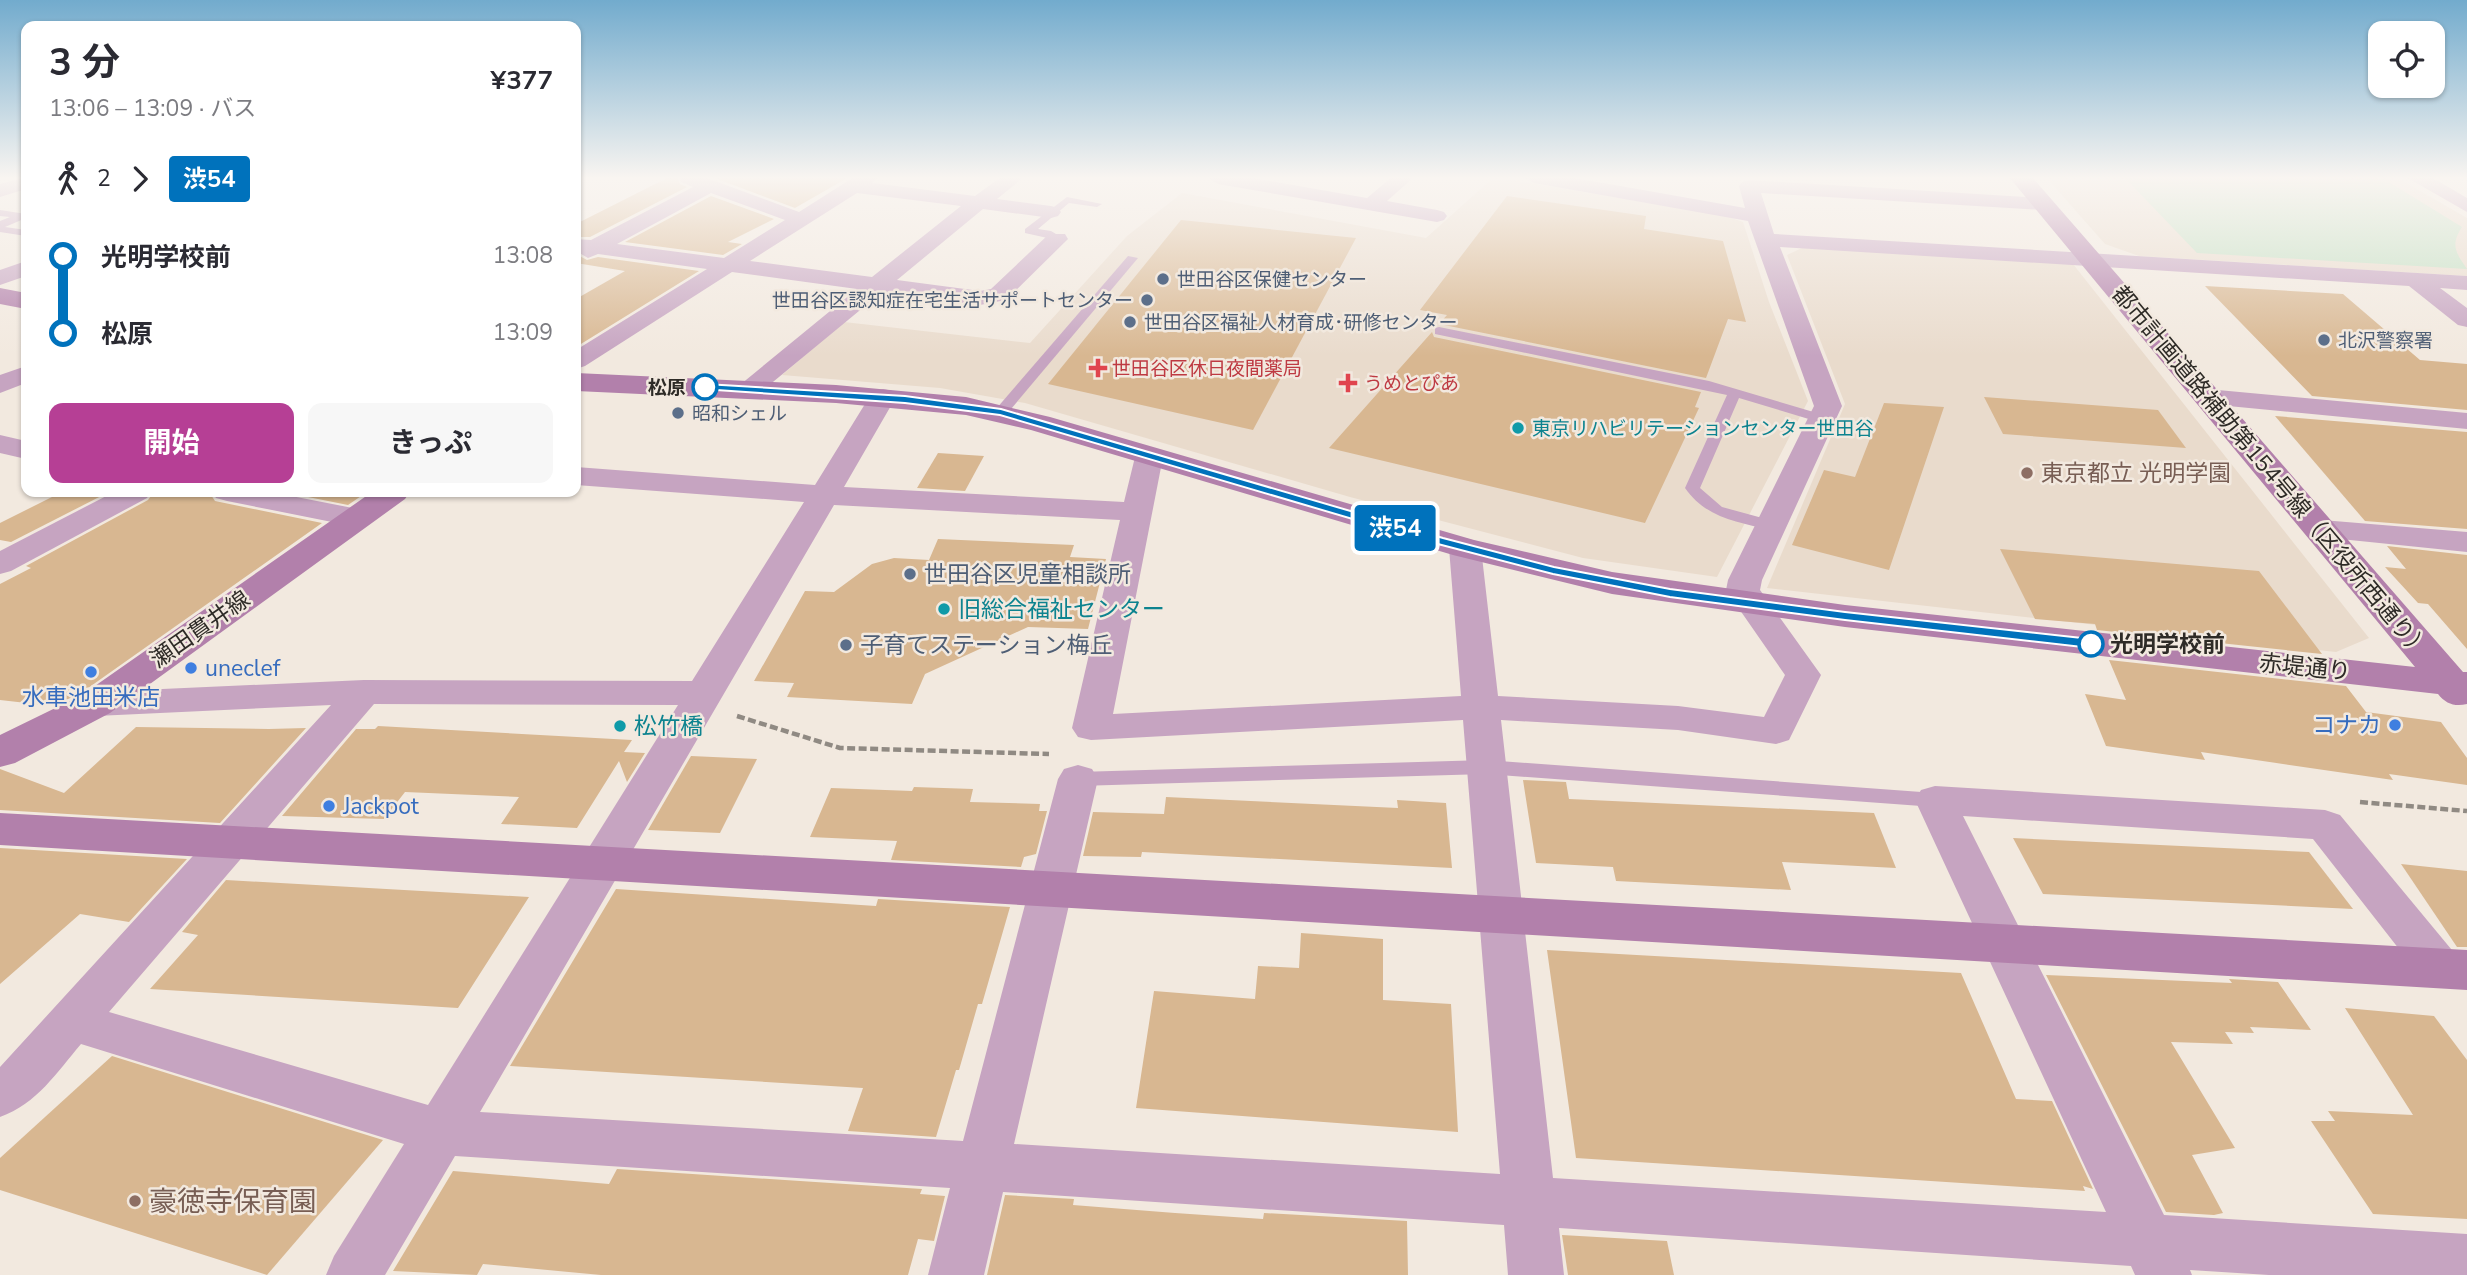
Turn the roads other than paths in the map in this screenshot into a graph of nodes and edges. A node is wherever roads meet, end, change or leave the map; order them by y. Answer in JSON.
{"nodes":[{"id":1,"x":609,"y":236,"type":"edge"},
{"id":2,"x":773,"y":236,"type":"edge"},
{"id":3,"x":936,"y":236,"type":"edge"},
{"id":4,"x":1053,"y":236,"type":"edge"},
{"id":5,"x":1764,"y":236,"type":"edge"},
{"id":6,"x":2071,"y":236,"type":"edge"},
{"id":7,"x":1057,"y":239,"type":"joint"},
{"id":8,"x":1765,"y":240,"type":"junction"},
{"id":9,"x":582,"y":250,"type":"edge"},
{"id":10,"x":1132,"y":258,"type":"dead end"},
{"id":11,"x":2091,"y":260,"type":"junction"},
{"id":12,"x":725,"y":267,"type":"junction"},
{"id":13,"x":21,"y":270,"type":"edge"},
{"id":14,"x":0,"y":278,"type":"edge"},
{"id":15,"x":2415,"y":280,"type":"junction"},
{"id":16,"x":2467,"y":283,"type":"edge"},
{"id":17,"x":876,"y":285,"type":"junction"},
{"id":18,"x":0,"y":296,"type":"edge"},
{"id":19,"x":21,"y":300,"type":"edge"},
{"id":20,"x":2467,"y":320,"type":"edge"},
{"id":21,"x":1439,"y":331,"type":"dead end"},
{"id":22,"x":581,"y":359,"type":"edge"},
{"id":23,"x":21,"y":376,"type":"edge"},
{"id":24,"x":581,"y":382,"type":"edge"},
{"id":25,"x":0,"y":385,"type":"edge"},
{"id":26,"x":748,"y":389,"type":"junction"},
{"id":27,"x":1735,"y":393,"type":"junction"},
{"id":28,"x":883,"y":397,"type":"junction"},
{"id":29,"x":2207,"y":397,"type":"junction"},
{"id":30,"x":1001,"y":412,"type":"junction"},
{"id":31,"x":1822,"y":419,"type":"junction"},
{"id":32,"x":2467,"y":421,"type":"edge"},
{"id":33,"x":0,"y":444,"type":"edge"},
{"id":34,"x":21,"y":449,"type":"edge"},
{"id":35,"x":1149,"y":457,"type":"junction"},
{"id":36,"x":581,"y":476,"type":"edge"},
{"id":37,"x":824,"y":495,"type":"junction"},
{"id":38,"x":127,"y":497,"type":"edge"},
{"id":39,"x":252,"y":497,"type":"edge"},
{"id":40,"x":386,"y":497,"type":"edge"},
{"id":41,"x":1137,"y":512,"type":"junction"},
{"id":42,"x":357,"y":518,"type":"junction"},
{"id":43,"x":1771,"y":524,"type":"junction"},
{"id":44,"x":2322,"y":529,"type":"junction"},
{"id":45,"x":2467,"y":542,"type":"edge"},
{"id":46,"x":1465,"y":548,"type":"junction"},
{"id":47,"x":0,"y":564,"type":"edge"},
{"id":48,"x":1755,"y":604,"type":"junction"},
{"id":49,"x":2462,"y":690,"type":"edge"},
{"id":50,"x":364,"y":692,"type":"junction"},
{"id":51,"x":705,"y":693,"type":"junction"},
{"id":52,"x":96,"y":704,"type":"junction"},
{"id":53,"x":1481,"y":707,"type":"junction"},
{"id":54,"x":0,"y":753,"type":"edge"},
{"id":55,"x":1486,"y":767,"type":"junction"},
{"id":56,"x":1078,"y":779,"type":"joint"},
{"id":57,"x":1935,"y":800,"type":"junction"},
{"id":58,"x":0,"y":829,"type":"edge"},
{"id":59,"x":230,"y":842,"type":"junction"},
{"id":60,"x":602,"y":864,"type":"junction"},
{"id":61,"x":1051,"y":889,"type":"junction"},
{"id":62,"x":1501,"y":915,"type":"junction"},
{"id":63,"x":2004,"y":943,"type":"junction"},
{"id":64,"x":2453,"y":969,"type":"edge"},
{"id":65,"x":72,"y":1021,"type":"junction"},
{"id":66,"x":0,"y":1095,"type":"edge"},
{"id":67,"x":440,"y":1132,"type":"junction"},
{"id":68,"x":983,"y":1167,"type":"junction"},
{"id":69,"x":1529,"y":1202,"type":"junction"},
{"id":70,"x":2155,"y":1258,"type":"edge"},
{"id":71,"x":2467,"y":1261,"type":"edge"},
{"id":72,"x":354,"y":1275,"type":"edge"},
{"id":73,"x":956,"y":1275,"type":"edge"},
{"id":74,"x":1536,"y":1275,"type":"edge"}],
"edges":[{"from":1,"to":9,"type":"street"},
{"from":2,"to":12,"type":"street"},
{"from":3,"to":17,"type":"street"},
{"from":4,"to":7,"type":"lane"},
{"from":5,"to":8,"type":"street"},
{"from":6,"to":11,"type":"street","name":"都市計画道路補助第154号線（区役所西通り）"},
{"from":7,"to":17,"type":"street"},
{"from":8,"to":11,"type":"street"},
{"from":8,"to":31,"type":"street"},
{"from":9,"to":12,"type":"street"},
{"from":10,"to":30,"type":"lane"},
{"from":11,"to":15,"type":"street"},
{"from":11,"to":29,"type":"street","name":"都市計画道路補助第154号線（区役所西通り）"},
{"from":12,"to":17,"type":"street"},
{"from":12,"to":22,"type":"street"},
{"from":13,"to":14,"type":"street"},
{"from":15,"to":16,"type":"street"},
{"from":15,"to":20,"type":"street"},
{"from":17,"to":26,"type":"street"},
{"from":18,"to":19,"type":"street"},
{"from":21,"to":27,"type":"lane"},
{"from":23,"to":25,"type":"street"},
{"from":24,"to":26,"type":"street","name":"赤堤通り"},
{"from":26,"to":28,"type":"street","name":"赤堤通り"},
{"from":27,"to":31,"type":"lane"},
{"from":27,"to":43,"type":"lane"},
{"from":28,"to":30,"type":"street","name":"赤堤通り"},
{"from":28,"to":37,"type":"street"},
{"from":29,"to":32,"type":"street"},
{"from":29,"to":44,"type":"street","name":"都市計画道路補助第154号線（区役所西通り）"},
{"from":30,"to":35,"type":"street","name":"赤堤通り"},
{"from":31,"to":43,"type":"street"},
{"from":33,"to":34,"type":"street"},
{"from":35,"to":41,"type":"street"},
{"from":35,"to":46,"type":"street","name":"赤堤通り"},
{"from":36,"to":37,"type":"street"},
{"from":37,"to":41,"type":"street"},
{"from":37,"to":51,"type":"street"},
{"from":38,"to":47,"type":"street"},
{"from":39,"to":42,"type":"street"},
{"from":40,"to":42,"type":"street","name":"瀬田貫井線"},
{"from":41,"to":53,"type":"street"},
{"from":42,"to":52,"type":"street","name":"瀬田貫井線"},
{"from":43,"to":48,"type":"street"},
{"from":44,"to":45,"type":"street"},
{"from":44,"to":49,"type":"street","name":"都市計画道路補助第154号線（区役所西通り）"},
{"from":46,"to":48,"type":"street","name":"赤堤通り"},
{"from":46,"to":53,"type":"street"},
{"from":48,"to":49,"type":"street","name":"赤堤通り"},
{"from":48,"to":53,"type":"street"},
{"from":50,"to":51,"type":"street"},
{"from":50,"to":52,"type":"street"},
{"from":50,"to":59,"type":"street"},
{"from":51,"to":60,"type":"street"},
{"from":52,"to":54,"type":"street","name":"瀬田貫井線"},
{"from":53,"to":55,"type":"street"},
{"from":55,"to":56,"type":"lane"},
{"from":55,"to":57,"type":"lane"},
{"from":55,"to":62,"type":"street"},
{"from":56,"to":61,"type":"street"},
{"from":57,"to":63,"type":"street"},
{"from":57,"to":64,"type":"street"},
{"from":58,"to":59,"type":"street"},
{"from":59,"to":60,"type":"street"},
{"from":59,"to":65,"type":"street"},
{"from":60,"to":61,"type":"street"},
{"from":60,"to":67,"type":"street"},
{"from":61,"to":62,"type":"street"},
{"from":61,"to":68,"type":"street"},
{"from":62,"to":63,"type":"street"},
{"from":62,"to":69,"type":"street"},
{"from":63,"to":64,"type":"street"},
{"from":63,"to":70,"type":"street"},
{"from":65,"to":66,"type":"street"},
{"from":65,"to":67,"type":"street"},
{"from":67,"to":68,"type":"street"},
{"from":67,"to":72,"type":"street"},
{"from":68,"to":69,"type":"street"},
{"from":68,"to":73,"type":"street"},
{"from":69,"to":70,"type":"street"},
{"from":69,"to":74,"type":"street"},
{"from":70,"to":71,"type":"street"}]}
